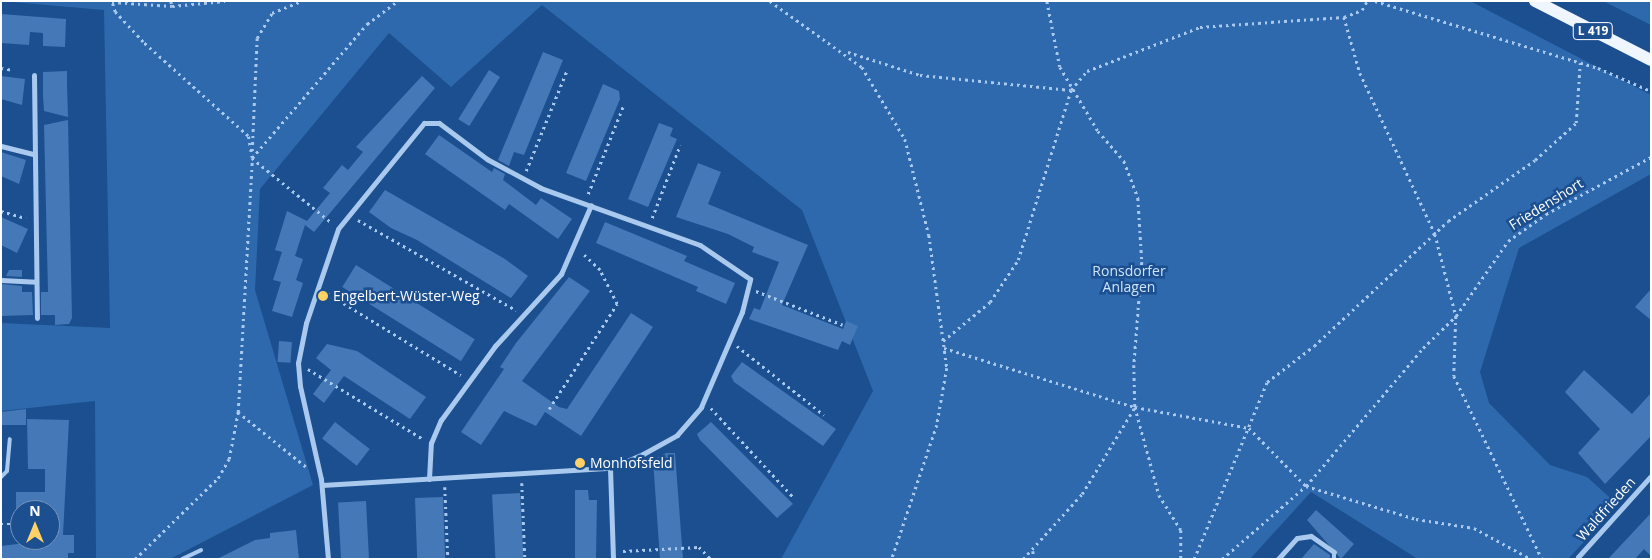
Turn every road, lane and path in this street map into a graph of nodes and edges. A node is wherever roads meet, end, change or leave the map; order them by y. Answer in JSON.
{"nodes":[{"id":1,"x":107,"y":1,"type":"edge"},
{"id":2,"x":170,"y":1,"type":"edge"},
{"id":3,"x":225,"y":1,"type":"edge"},
{"id":4,"x":300,"y":1,"type":"edge"},
{"id":5,"x":397,"y":1,"type":"edge"},
{"id":6,"x":770,"y":1,"type":"edge"},
{"id":7,"x":1047,"y":1,"type":"edge"},
{"id":8,"x":1367,"y":1,"type":"edge"},
{"id":9,"x":1375,"y":1,"type":"edge"},
{"id":10,"x":1535,"y":1,"type":"edge"},
{"id":11,"x":112,"y":2,"type":"edge"},
{"id":12,"x":288,"y":2,"type":"edge"},
{"id":13,"x":172,"y":6,"type":"junction"},
{"id":14,"x":1344,"y":17,"type":"junction"},
{"id":15,"x":846,"y":52,"type":"junction"},
{"id":16,"x":1651,"y":60,"type":"edge"},
{"id":17,"x":1580,"y":63,"type":"junction"},
{"id":18,"x":1,"y":68,"type":"edge"},
{"id":19,"x":14,"y":70,"type":"dead end"},
{"id":20,"x":567,"y":70,"type":"dead end"},
{"id":21,"x":34,"y":75,"type":"dead end"},
{"id":22,"x":1071,"y":90,"type":"junction"},
{"id":23,"x":1651,"y":92,"type":"edge"},
{"id":24,"x":624,"y":104,"type":"dead end"},
{"id":25,"x":680,"y":145,"type":"dead end"},
{"id":26,"x":1,"y":146,"type":"edge"},
{"id":27,"x":33,"y":154,"type":"junction"},
{"id":28,"x":1651,"y":157,"type":"edge"},
{"id":29,"x":252,"y":158,"type":"junction"},
{"id":30,"x":523,"y":179,"type":"junction"},
{"id":31,"x":584,"y":203,"type":"junction"},
{"id":32,"x":591,"y":205,"type":"junction"},
{"id":33,"x":1,"y":210,"type":"edge"},
{"id":34,"x":348,"y":214,"type":"junction"},
{"id":35,"x":35,"y":220,"type":"junction"},
{"id":36,"x":650,"y":224,"type":"junction"},
{"id":37,"x":338,"y":229,"type":"junction"},
{"id":38,"x":1435,"y":234,"type":"junction"},
{"id":39,"x":574,"y":246,"type":"junction"},
{"id":40,"x":1,"y":280,"type":"edge"},
{"id":41,"x":36,"y":282,"type":"junction"},
{"id":42,"x":319,"y":288,"type":"junction"},
{"id":43,"x":750,"y":289,"type":"junction"},
{"id":44,"x":524,"y":315,"type":"junction"},
{"id":45,"x":1456,"y":316,"type":"junction"},
{"id":46,"x":37,"y":318,"type":"dead end"},
{"id":47,"x":843,"y":325,"type":"dead end"},
{"id":48,"x":943,"y":341,"type":"junction"},
{"id":49,"x":730,"y":342,"type":"junction"},
{"id":50,"x":944,"y":348,"type":"junction"},
{"id":51,"x":298,"y":363,"type":"junction"},
{"id":52,"x":469,"y":380,"type":"junction"},
{"id":53,"x":704,"y":400,"type":"junction"},
{"id":54,"x":1135,"y":407,"type":"junction"},
{"id":55,"x":549,"y":409,"type":"dead end"},
{"id":56,"x":238,"y":412,"type":"junction"},
{"id":57,"x":824,"y":415,"type":"dead end"},
{"id":58,"x":1249,"y":428,"type":"junction"},
{"id":59,"x":10,"y":439,"type":"dead end"},
{"id":60,"x":431,"y":444,"type":"junction"},
{"id":61,"x":610,"y":468,"type":"junction"},
{"id":62,"x":522,"y":474,"type":"junction"},
{"id":63,"x":1651,"y":476,"type":"edge"},
{"id":64,"x":1,"y":477,"type":"edge"},
{"id":65,"x":445,"y":478,"type":"junction"},
{"id":66,"x":429,"y":479,"type":"junction"},
{"id":67,"x":321,"y":482,"type":"junction"},
{"id":68,"x":1306,"y":486,"type":"junction"},
{"id":69,"x":793,"y":497,"type":"dead end"},
{"id":70,"x":201,"y":550,"type":"dead end"},
{"id":71,"x":612,"y":551,"type":"junction"},
{"id":72,"x":1033,"y":551,"type":"junction"},
{"id":73,"x":1334,"y":552,"type":"joint"},
{"id":74,"x":1578,"y":557,"type":"dead end"},
{"id":75,"x":135,"y":559,"type":"edge"},
{"id":76,"x":182,"y":559,"type":"edge"},
{"id":77,"x":328,"y":559,"type":"edge"},
{"id":78,"x":448,"y":559,"type":"edge"},
{"id":79,"x":525,"y":559,"type":"edge"},
{"id":80,"x":613,"y":559,"type":"edge"},
{"id":81,"x":711,"y":559,"type":"edge"},
{"id":82,"x":892,"y":559,"type":"edge"},
{"id":83,"x":1023,"y":559,"type":"edge"},
{"id":84,"x":1034,"y":559,"type":"edge"},
{"id":85,"x":1180,"y":559,"type":"edge"},
{"id":86,"x":1194,"y":559,"type":"edge"},
{"id":87,"x":1222,"y":559,"type":"edge"},
{"id":88,"x":1278,"y":559,"type":"edge"},
{"id":89,"x":1334,"y":559,"type":"edge"},
{"id":90,"x":1531,"y":559,"type":"edge"},
{"id":91,"x":1542,"y":559,"type":"edge"}],
"edges":[{"from":1,"to":11,"type":"path"},
{"from":2,"to":13,"type":"path"},
{"from":3,"to":13,"type":"path"},
{"from":4,"to":12,"type":"path"},
{"from":5,"to":29,"type":"path"},
{"from":6,"to":15,"type":"path"},
{"from":7,"to":22,"type":"path"},
{"from":8,"to":14,"type":"path"},
{"from":9,"to":17,"type":"path"},
{"from":10,"to":16,"type":"main road","number":"L 419"},
{"from":11,"to":13,"type":"path"},
{"from":11,"to":29,"type":"path"},
{"from":12,"to":29,"type":"path"},
{"from":14,"to":22,"type":"path"},
{"from":14,"to":38,"type":"path"},
{"from":15,"to":22,"type":"path"},
{"from":15,"to":48,"type":"path"},
{"from":17,"to":23,"type":"path"},
{"from":17,"to":38,"type":"path"},
{"from":18,"to":19,"type":"path"},
{"from":20,"to":30,"type":"path"},
{"from":21,"to":27,"type":"street"},
{"from":22,"to":48,"type":"path"},
{"from":22,"to":54,"type":"path"},
{"from":24,"to":31,"type":"path"},
{"from":25,"to":36,"type":"path"},
{"from":26,"to":27,"type":"street"},
{"from":27,"to":35,"type":"street"},
{"from":28,"to":45,"type":"path","name":"Friedenshort"},
{"from":29,"to":37,"type":"path"},
{"from":29,"to":56,"type":"path"},
{"from":30,"to":31,"type":"street"},
{"from":30,"to":34,"type":"street"},
{"from":31,"to":32,"type":"street"},
{"from":32,"to":36,"type":"street"},
{"from":32,"to":39,"type":"street"},
{"from":33,"to":35,"type":"path"},
{"from":34,"to":37,"type":"street"},
{"from":34,"to":44,"type":"path"},
{"from":35,"to":41,"type":"street"},
{"from":36,"to":43,"type":"street"},
{"from":37,"to":42,"type":"street"},
{"from":38,"to":45,"type":"path"},
{"from":38,"to":58,"type":"path"},
{"from":39,"to":44,"type":"street"},
{"from":39,"to":55,"type":"path"},
{"from":40,"to":41,"type":"street"},
{"from":41,"to":46,"type":"street"},
{"from":42,"to":51,"type":"street"},
{"from":42,"to":52,"type":"path"},
{"from":43,"to":47,"type":"path"},
{"from":43,"to":49,"type":"street"},
{"from":44,"to":52,"type":"street"},
{"from":45,"to":68,"type":"path","name":"Friedenshort"},
{"from":45,"to":91,"type":"path"},
{"from":48,"to":50,"type":"path"},
{"from":49,"to":53,"type":"street"},
{"from":49,"to":57,"type":"path"},
{"from":50,"to":54,"type":"path"},
{"from":50,"to":82,"type":"path"},
{"from":51,"to":60,"type":"path"},
{"from":51,"to":67,"type":"street"},
{"from":52,"to":60,"type":"street"},
{"from":53,"to":61,"type":"street"},
{"from":53,"to":69,"type":"path"},
{"from":54,"to":58,"type":"path"},
{"from":54,"to":72,"type":"path"},
{"from":54,"to":85,"type":"path"},
{"from":56,"to":67,"type":"path"},
{"from":56,"to":75,"type":"path"},
{"from":58,"to":68,"type":"path"},
{"from":58,"to":86,"type":"path"},
{"from":59,"to":64,"type":"lane"},
{"from":60,"to":66,"type":"street"},
{"from":61,"to":62,"type":"street"},
{"from":61,"to":71,"type":"street"},
{"from":62,"to":65,"type":"street"},
{"from":62,"to":79,"type":"path"},
{"from":63,"to":74,"type":"street","name":"Waldfrieden"},
{"from":65,"to":66,"type":"street"},
{"from":65,"to":78,"type":"path"},
{"from":66,"to":67,"type":"street"},
{"from":67,"to":77,"type":"street"},
{"from":68,"to":87,"type":"path","name":"Friedenshort"},
{"from":68,"to":90,"type":"path"},
{"from":70,"to":76,"type":"lane"},
{"from":71,"to":80,"type":"street"},
{"from":71,"to":81,"type":"path"},
{"from":72,"to":83,"type":"path"},
{"from":72,"to":84,"type":"path"},
{"from":73,"to":88,"type":"street"},
{"from":73,"to":89,"type":"lane"}]}
